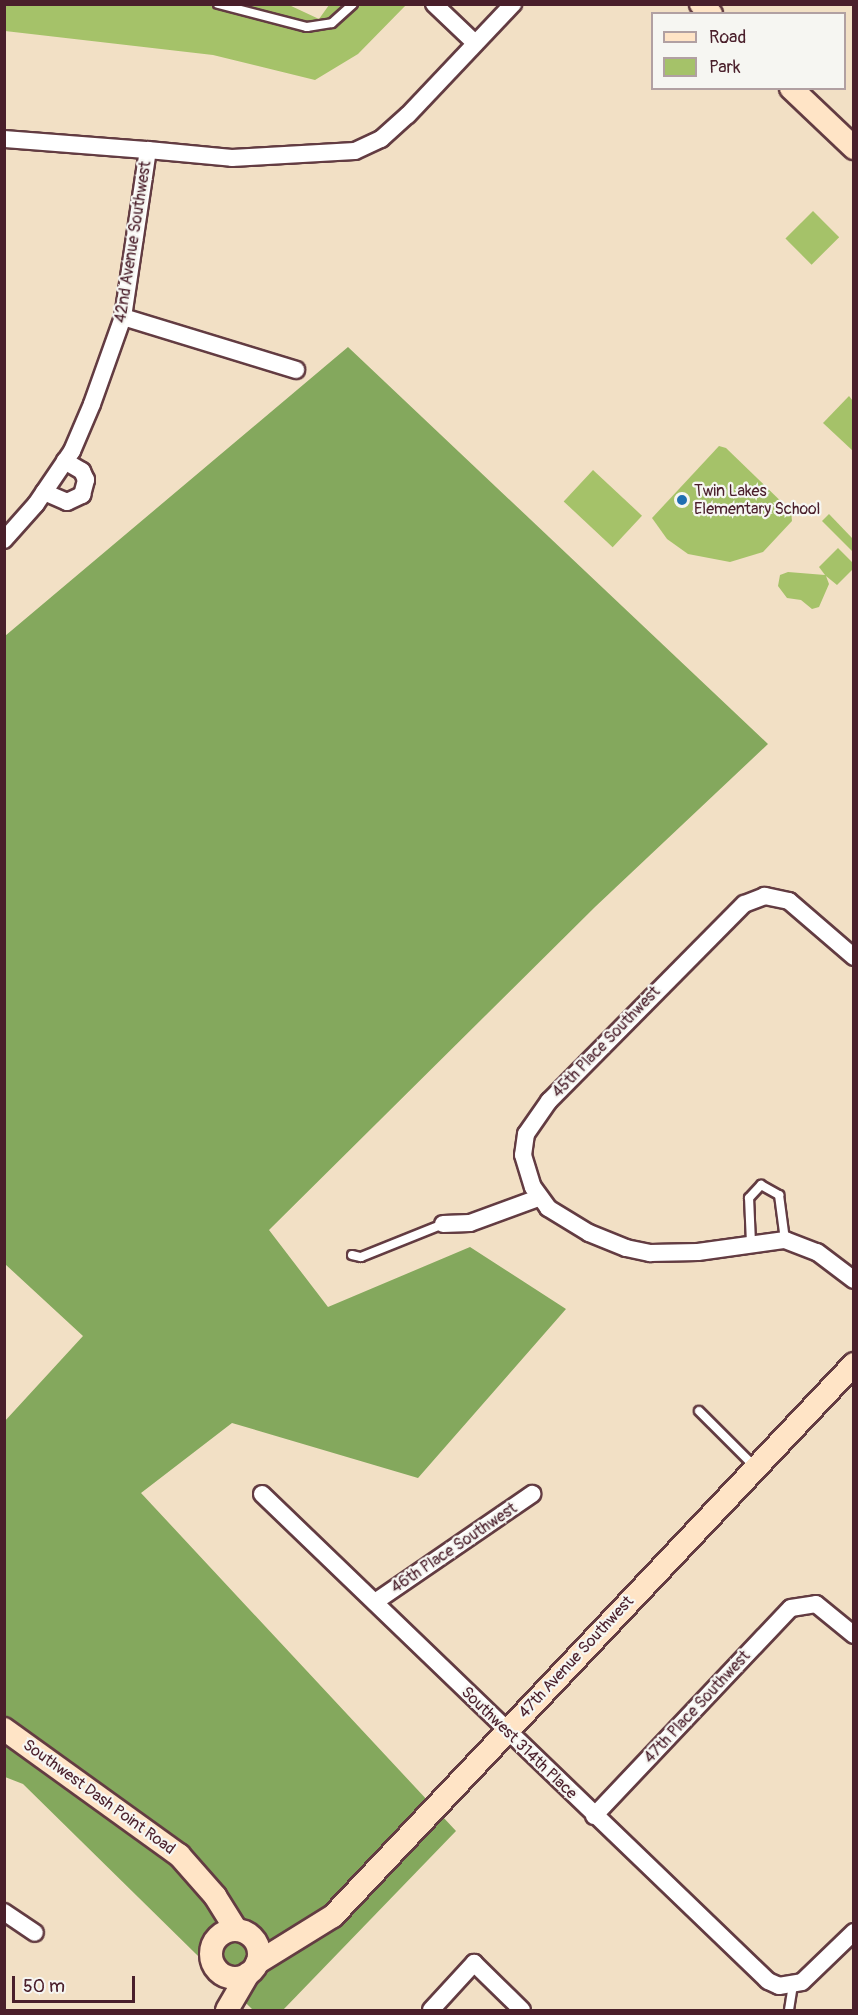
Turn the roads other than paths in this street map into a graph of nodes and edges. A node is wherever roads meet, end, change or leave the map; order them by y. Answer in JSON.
{"nodes":[{"id":1,"x":218,"y":4,"type":"edge"},
{"id":2,"x":353,"y":4,"type":"edge"},
{"id":3,"x":434,"y":4,"type":"edge"},
{"id":4,"x":513,"y":4,"type":"edge"},
{"id":5,"x":475,"y":43,"type":"junction"},
{"id":6,"x":793,"y":90,"type":"edge"},
{"id":7,"x":4,"y":139,"type":"edge"},
{"id":8,"x":850,"y":139,"type":"edge"},
{"id":9,"x":148,"y":150,"type":"junction"},
{"id":10,"x":123,"y":317,"type":"junction"},
{"id":11,"x":296,"y":370,"type":"dead end"},
{"id":12,"x":65,"y":461,"type":"junction"},
{"id":13,"x":44,"y":492,"type":"junction"},
{"id":14,"x":4,"y":540,"type":"edge"},
{"id":15,"x":854,"y":957,"type":"edge"},
{"id":16,"x":538,"y":1198,"type":"junction"},
{"id":17,"x":442,"y":1224,"type":"joint"},
{"id":18,"x":785,"y":1240,"type":"junction"},
{"id":19,"x":751,"y":1243,"type":"junction"},
{"id":20,"x":352,"y":1255,"type":"dead end"},
{"id":21,"x":854,"y":1280,"type":"edge"},
{"id":22,"x":854,"y":1364,"type":"edge"},
{"id":23,"x":699,"y":1411,"type":"dead end"},
{"id":24,"x":755,"y":1468,"type":"junction"},
{"id":25,"x":262,"y":1494,"type":"dead end"},
{"id":26,"x":532,"y":1494,"type":"dead end"},
{"id":27,"x":375,"y":1602,"type":"junction"},
{"id":28,"x":854,"y":1635,"type":"edge"},
{"id":29,"x":4,"y":1729,"type":"edge"},
{"id":30,"x":506,"y":1731,"type":"junction"},
{"id":31,"x":594,"y":1816,"type":"junction"},
{"id":32,"x":215,"y":1896,"type":"junction"},
{"id":33,"x":4,"y":1912,"type":"edge"},
{"id":34,"x":241,"y":1932,"type":"junction"},
{"id":35,"x":854,"y":1932,"type":"edge"},
{"id":36,"x":35,"y":1933,"type":"dead end"},
{"id":37,"x":290,"y":1940,"type":"junction"},
{"id":38,"x":213,"y":1943,"type":"junction"},
{"id":39,"x":252,"y":1968,"type":"junction"},
{"id":40,"x":217,"y":1970,"type":"junction"},
{"id":41,"x":786,"y":1986,"type":"junction"},
{"id":42,"x":220,"y":2010,"type":"edge"},
{"id":43,"x":227,"y":2010,"type":"edge"},
{"id":44,"x":430,"y":2010,"type":"edge"},
{"id":45,"x":522,"y":2010,"type":"edge"},
{"id":46,"x":789,"y":2010,"type":"edge"}],
"edges":[{"from":1,"to":2,"type":"lane"},
{"from":3,"to":5,"type":"street"},
{"from":4,"to":5,"type":"street","name":"42nd Avenue Southwest"},
{"from":5,"to":9,"type":"street","name":"42nd Avenue Southwest"},
{"from":6,"to":8,"type":"main road"},
{"from":7,"to":9,"type":"street"},
{"from":9,"to":10,"type":"street","name":"42nd Avenue Southwest"},
{"from":10,"to":11,"type":"street"},
{"from":10,"to":12,"type":"street","name":"42nd Avenue Southwest"},
{"from":12,"to":13,"type":"street","name":"42nd Avenue Southwest"},
{"from":12,"to":13,"type":"street"},
{"from":13,"to":14,"type":"street","name":"42nd Avenue Southwest"},
{"from":15,"to":16,"type":"street","name":"45th Place Southwest"},
{"from":16,"to":17,"type":"street"},
{"from":16,"to":19,"type":"street"},
{"from":17,"to":20,"type":"lane"},
{"from":18,"to":19,"type":"street"},
{"from":18,"to":19,"type":"lane"},
{"from":18,"to":21,"type":"street"},
{"from":22,"to":24,"type":"main road","name":"47th Avenue Southwest"},
{"from":23,"to":24,"type":"lane"},
{"from":24,"to":30,"type":"main road","name":"47th Avenue Southwest"},
{"from":25,"to":27,"type":"street","name":"Southwest 314th Place"},
{"from":26,"to":27,"type":"street","name":"46th Place Southwest"},
{"from":27,"to":30,"type":"street","name":"Southwest 314th Place"},
{"from":28,"to":31,"type":"street","name":"47th Place Southwest"},
{"from":29,"to":32,"type":"main road","name":"Southwest Dash Point Road"},
{"from":30,"to":31,"type":"street","name":"Southwest 314th Place"},
{"from":30,"to":37,"type":"main road","name":"47th Avenue Southwest"},
{"from":31,"to":41,"type":"street","name":"Southwest 314th Place"},
{"from":32,"to":34,"type":"main road","name":"Southwest Dash Point Road"},
{"from":32,"to":38,"type":"main road"},
{"from":33,"to":36,"type":"street"},
{"from":34,"to":37,"type":"main road"},
{"from":34,"to":38,"type":"main road"},
{"from":34,"to":39,"type":"main road"},
{"from":35,"to":41,"type":"street"},
{"from":37,"to":39,"type":"main road","name":"47th Avenue Southwest"},
{"from":38,"to":40,"type":"main road"},
{"from":39,"to":40,"type":"main road"},
{"from":39,"to":43,"type":"main road"},
{"from":40,"to":42,"type":"main road"},
{"from":41,"to":46,"type":"lane"},
{"from":44,"to":45,"type":"street"}]}
